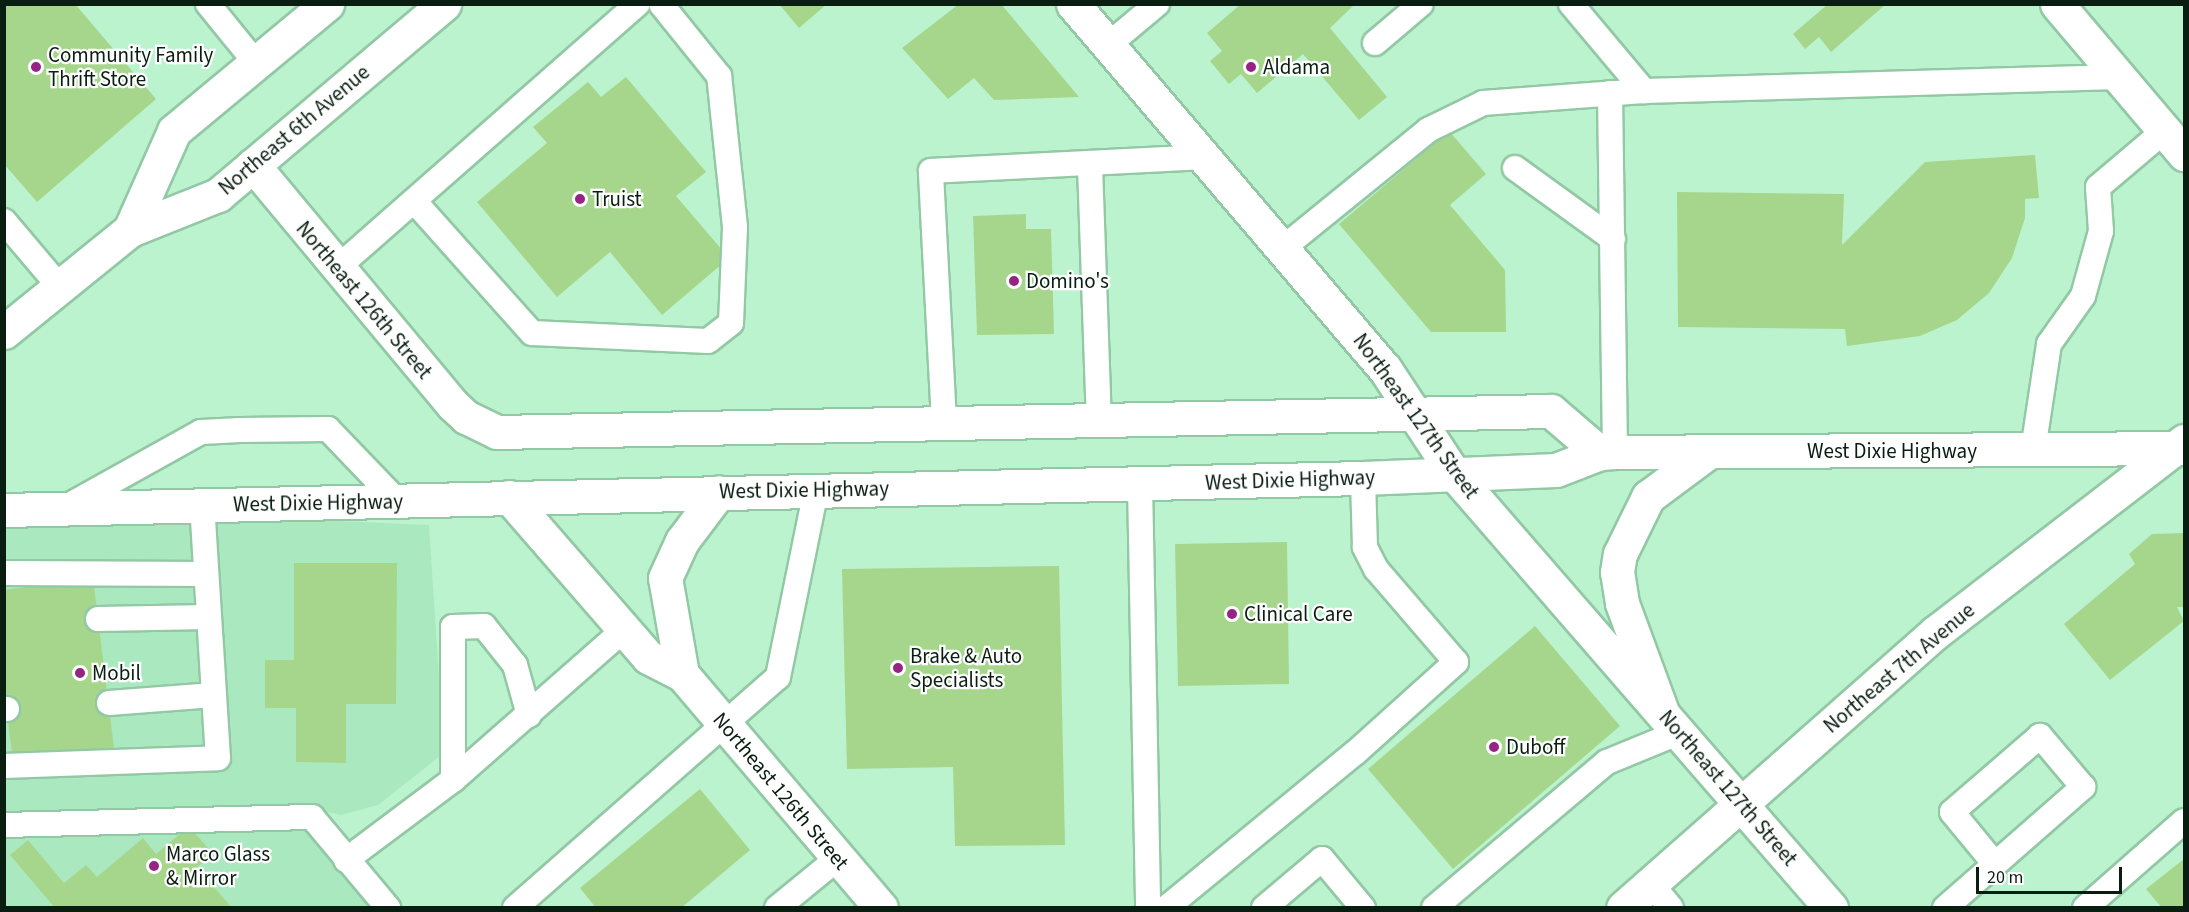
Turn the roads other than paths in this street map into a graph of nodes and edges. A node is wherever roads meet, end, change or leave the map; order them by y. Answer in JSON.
{"nodes":[{"id":1,"x":208,"y":4,"type":"edge"},
{"id":2,"x":327,"y":4,"type":"edge"},
{"id":3,"x":444,"y":4,"type":"edge"},
{"id":4,"x":638,"y":4,"type":"edge"},
{"id":5,"x":661,"y":4,"type":"edge"},
{"id":6,"x":1073,"y":4,"type":"edge"},
{"id":7,"x":1157,"y":4,"type":"edge"},
{"id":8,"x":1421,"y":4,"type":"edge"},
{"id":9,"x":2057,"y":4,"type":"edge"},
{"id":10,"x":1574,"y":5,"type":"edge"},
{"id":11,"x":1375,"y":43,"type":"dead end"},
{"id":12,"x":1108,"y":45,"type":"junction"},
{"id":13,"x":256,"y":63,"type":"junction"},
{"id":14,"x":2119,"y":77,"type":"junction"},
{"id":15,"x":1644,"y":91,"type":"junction"},
{"id":16,"x":1610,"y":93,"type":"junction"},
{"id":17,"x":2174,"y":142,"type":"edge"},
{"id":18,"x":1204,"y":157,"type":"junction"},
{"id":19,"x":253,"y":165,"type":"junction"},
{"id":20,"x":1090,"y":166,"type":"junction"},
{"id":21,"x":1515,"y":168,"type":"dead end"},
{"id":22,"x":414,"y":201,"type":"junction"},
{"id":23,"x":4,"y":221,"type":"edge"},
{"id":24,"x":130,"y":230,"type":"junction"},
{"id":25,"x":1613,"y":239,"type":"junction"},
{"id":26,"x":1283,"y":248,"type":"junction"},
{"id":27,"x":337,"y":268,"type":"junction"},
{"id":28,"x":59,"y":286,"type":"junction"},
{"id":29,"x":4,"y":332,"type":"edge"},
{"id":30,"x":1414,"y":413,"type":"junction"},
{"id":31,"x":1099,"y":420,"type":"junction"},
{"id":32,"x":944,"y":422,"type":"junction"},
{"id":33,"x":2182,"y":446,"type":"edge"},
{"id":34,"x":2033,"y":450,"type":"junction"},
{"id":35,"x":1710,"y":451,"type":"junction"},
{"id":36,"x":1608,"y":452,"type":"junction"},
{"id":37,"x":1454,"y":474,"type":"junction"},
{"id":38,"x":1363,"y":478,"type":"junction"},
{"id":39,"x":1140,"y":484,"type":"junction"},
{"id":40,"x":816,"y":491,"type":"junction"},
{"id":41,"x":719,"y":492,"type":"junction"},
{"id":42,"x":509,"y":497,"type":"junction"},
{"id":43,"x":397,"y":501,"type":"junction"},
{"id":44,"x":68,"y":506,"type":"junction"},
{"id":45,"x":202,"y":506,"type":"junction"},
{"id":46,"x":4,"y":510,"type":"edge"},
{"id":47,"x":4,"y":573,"type":"edge"},
{"id":48,"x":206,"y":574,"type":"junction"},
{"id":49,"x":209,"y":617,"type":"junction"},
{"id":50,"x":98,"y":619,"type":"dead end"},
{"id":51,"x":624,"y":629,"type":"junction"},
{"id":52,"x":682,"y":674,"type":"junction"},
{"id":53,"x":214,"y":695,"type":"junction"},
{"id":54,"x":108,"y":703,"type":"dead end"},
{"id":55,"x":529,"y":715,"type":"junction"},
{"id":56,"x":1671,"y":722,"type":"junction"},
{"id":57,"x":727,"y":726,"type":"junction"},
{"id":58,"x":4,"y":766,"type":"edge"},
{"id":59,"x":453,"y":780,"type":"junction"},
{"id":60,"x":1742,"y":803,"type":"junction"},
{"id":61,"x":2184,"y":821,"type":"edge"},
{"id":62,"x":4,"y":825,"type":"edge"},
{"id":63,"x":838,"y":858,"type":"junction"},
{"id":64,"x":346,"y":860,"type":"junction"},
{"id":65,"x":1994,"y":863,"type":"junction"},
{"id":66,"x":1661,"y":896,"type":"edge"},
{"id":67,"x":388,"y":908,"type":"edge"},
{"id":68,"x":515,"y":908,"type":"edge"},
{"id":69,"x":777,"y":908,"type":"edge"},
{"id":70,"x":881,"y":908,"type":"edge"},
{"id":71,"x":1148,"y":908,"type":"edge"},
{"id":72,"x":1166,"y":908,"type":"edge"},
{"id":73,"x":1264,"y":908,"type":"edge"},
{"id":74,"x":1363,"y":908,"type":"edge"},
{"id":75,"x":1434,"y":908,"type":"edge"},
{"id":76,"x":1623,"y":908,"type":"edge"},
{"id":77,"x":1831,"y":908,"type":"edge"},
{"id":78,"x":1945,"y":908,"type":"edge"},
{"id":79,"x":2085,"y":908,"type":"edge"}],
"edges":[{"from":1,"to":13,"type":"lane"},
{"from":2,"to":13,"type":"main road","name":"Northeast 6th Avenue"},
{"from":3,"to":19,"type":"main road","name":"Northeast 6th Avenue"},
{"from":4,"to":22,"type":"lane"},
{"from":5,"to":22,"type":"lane"},
{"from":6,"to":12,"type":"main road","name":"Northeast 127th Street"},
{"from":7,"to":12,"type":"lane"},
{"from":8,"to":11,"type":"lane"},
{"from":9,"to":14,"type":"main road"},
{"from":10,"to":15,"type":"lane"},
{"from":12,"to":18,"type":"main road","name":"Northeast 127th Street"},
{"from":13,"to":24,"type":"main road","name":"Northeast 6th Avenue"},
{"from":14,"to":15,"type":"lane"},
{"from":14,"to":17,"type":"main road"},
{"from":15,"to":16,"type":"lane"},
{"from":16,"to":25,"type":"lane"},
{"from":16,"to":26,"type":"lane"},
{"from":17,"to":34,"type":"lane"},
{"from":18,"to":20,"type":"lane"},
{"from":18,"to":26,"type":"main road","name":"Northeast 127th Street"},
{"from":19,"to":24,"type":"main road","name":"Northeast 6th Avenue"},
{"from":19,"to":27,"type":"main road","name":"Northeast 126th Street"},
{"from":20,"to":31,"type":"lane"},
{"from":20,"to":32,"type":"lane"},
{"from":21,"to":25,"type":"lane"},
{"from":22,"to":27,"type":"lane"},
{"from":23,"to":28,"type":"lane"},
{"from":24,"to":28,"type":"main road","name":"Northeast 6th Avenue"},
{"from":25,"to":36,"type":"lane"},
{"from":26,"to":30,"type":"main road","name":"Northeast 127th Street"},
{"from":27,"to":32,"type":"main road","name":"Northeast 126th Street"},
{"from":28,"to":29,"type":"main road","name":"Northeast 6th Avenue"},
{"from":30,"to":31,"type":"main road"},
{"from":30,"to":36,"type":"main road"},
{"from":30,"to":37,"type":"main road","name":"Northeast 127th Street"},
{"from":31,"to":32,"type":"main road"},
{"from":33,"to":34,"type":"main road","name":"West Dixie Highway"},
{"from":33,"to":60,"type":"main road","name":"Northeast 7th Avenue"},
{"from":34,"to":35,"type":"main road","name":"West Dixie Highway"},
{"from":35,"to":36,"type":"main road","name":"West Dixie Highway"},
{"from":35,"to":56,"type":"main road"},
{"from":36,"to":37,"type":"main road","name":"West Dixie Highway"},
{"from":37,"to":38,"type":"main road","name":"West Dixie Highway"},
{"from":37,"to":56,"type":"main road","name":"Northeast 127th Street"},
{"from":38,"to":39,"type":"main road","name":"West Dixie Highway"},
{"from":38,"to":72,"type":"lane"},
{"from":39,"to":40,"type":"main road","name":"West Dixie Highway"},
{"from":39,"to":71,"type":"lane"},
{"from":40,"to":41,"type":"main road","name":"West Dixie Highway"},
{"from":40,"to":57,"type":"lane"},
{"from":41,"to":42,"type":"main road","name":"West Dixie Highway"},
{"from":41,"to":52,"type":"main road"},
{"from":42,"to":43,"type":"main road","name":"West Dixie Highway"},
{"from":42,"to":51,"type":"main road","name":"Northeast 126th Street"},
{"from":43,"to":44,"type":"lane"},
{"from":43,"to":45,"type":"main road","name":"West Dixie Highway"},
{"from":44,"to":45,"type":"main road","name":"West Dixie Highway"},
{"from":44,"to":46,"type":"main road","name":"West Dixie Highway"},
{"from":45,"to":48,"type":"lane"},
{"from":47,"to":48,"type":"lane"},
{"from":48,"to":49,"type":"lane"},
{"from":49,"to":50,"type":"lane"},
{"from":49,"to":53,"type":"lane"},
{"from":51,"to":52,"type":"main road","name":"Northeast 126th Street"},
{"from":51,"to":55,"type":"lane"},
{"from":52,"to":57,"type":"main road","name":"Northeast 126th Street"},
{"from":53,"to":54,"type":"lane"},
{"from":53,"to":58,"type":"lane"},
{"from":55,"to":59,"type":"lane"},
{"from":55,"to":59,"type":"lane"},
{"from":56,"to":60,"type":"main road","name":"Northeast 127th Street"},
{"from":56,"to":75,"type":"lane"},
{"from":57,"to":63,"type":"main road","name":"Northeast 126th Street"},
{"from":57,"to":68,"type":"lane"},
{"from":59,"to":64,"type":"lane"},
{"from":60,"to":66,"type":"main road","name":"Northeast 7th Avenue"},
{"from":60,"to":77,"type":"main road","name":"Northeast 127th Street"},
{"from":61,"to":79,"type":"lane"},
{"from":62,"to":64,"type":"lane"},
{"from":63,"to":69,"type":"lane"},
{"from":63,"to":70,"type":"main road","name":"Northeast 126th Street"},
{"from":64,"to":67,"type":"lane"},
{"from":65,"to":65,"type":"lane"},
{"from":65,"to":78,"type":"lane"},
{"from":66,"to":76,"type":"main road","name":"Northeast 7th Avenue"},
{"from":73,"to":74,"type":"lane"}]}
